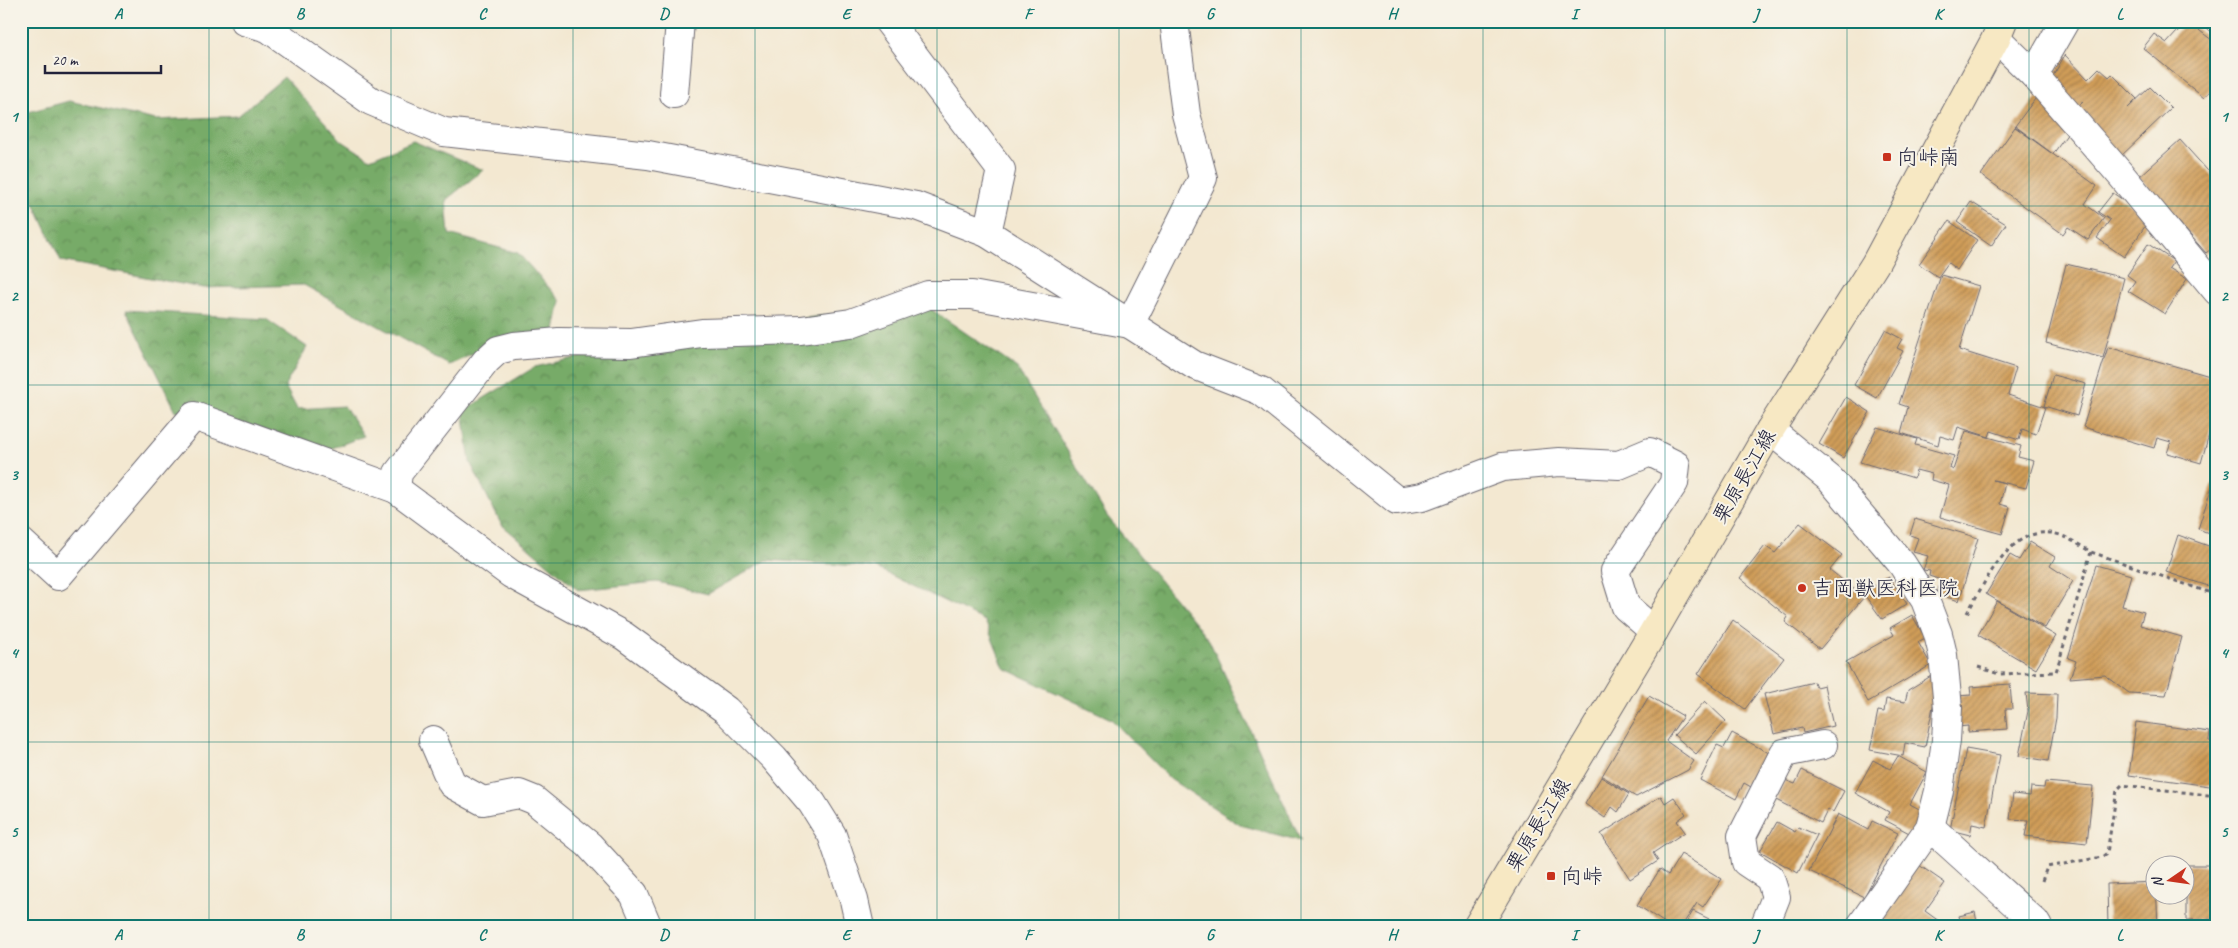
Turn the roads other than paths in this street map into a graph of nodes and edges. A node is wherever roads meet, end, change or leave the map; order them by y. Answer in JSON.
{"nodes":[{"id":1,"x":244,"y":21,"type":"edge"},
{"id":2,"x":680,"y":21,"type":"edge"},
{"id":3,"x":888,"y":21,"type":"edge"},
{"id":4,"x":1174,"y":21,"type":"edge"},
{"id":5,"x":2065,"y":21,"type":"edge"},
{"id":6,"x":1999,"y":30,"type":"edge"},
{"id":7,"x":2034,"y":75,"type":"junction"},
{"id":8,"x":674,"y":94,"type":"dead end"},
{"id":9,"x":987,"y":233,"type":"junction"},
{"id":10,"x":2217,"y":291,"type":"edge"},
{"id":11,"x":1130,"y":324,"type":"junction"},
{"id":12,"x":1770,"y":430,"type":"junction"},
{"id":13,"x":396,"y":490,"type":"junction"},
{"id":14,"x":21,"y":542,"type":"edge"},
{"id":15,"x":1654,"y":631,"type":"junction"},
{"id":16,"x":433,"y":740,"type":"dead end"},
{"id":17,"x":1823,"y":745,"type":"dead end"},
{"id":18,"x":1930,"y":827,"type":"junction"},
{"id":19,"x":2033,"y":922,"type":"edge"},
{"id":20,"x":648,"y":927,"type":"edge"},
{"id":21,"x":860,"y":927,"type":"edge"},
{"id":22,"x":1477,"y":927,"type":"edge"},
{"id":23,"x":1764,"y":927,"type":"edge"},
{"id":24,"x":1860,"y":927,"type":"edge"}],
"edges":[{"from":1,"to":9,"type":"street"},
{"from":2,"to":8,"type":"street"},
{"from":3,"to":9,"type":"street"},
{"from":4,"to":11,"type":"street"},
{"from":5,"to":7,"type":"street"},
{"from":6,"to":7,"type":"street"},
{"from":6,"to":12,"type":"main road","name":"栗原長江線"},
{"from":7,"to":10,"type":"street"},
{"from":9,"to":11,"type":"street"},
{"from":11,"to":13,"type":"street"},
{"from":11,"to":15,"type":"street"},
{"from":12,"to":15,"type":"main road","name":"栗原長江線"},
{"from":12,"to":18,"type":"street"},
{"from":13,"to":14,"type":"street"},
{"from":13,"to":21,"type":"street"},
{"from":15,"to":22,"type":"main road","name":"栗原長江線"},
{"from":16,"to":20,"type":"street"},
{"from":17,"to":23,"type":"street"},
{"from":18,"to":19,"type":"street"},
{"from":18,"to":24,"type":"street"}]}
